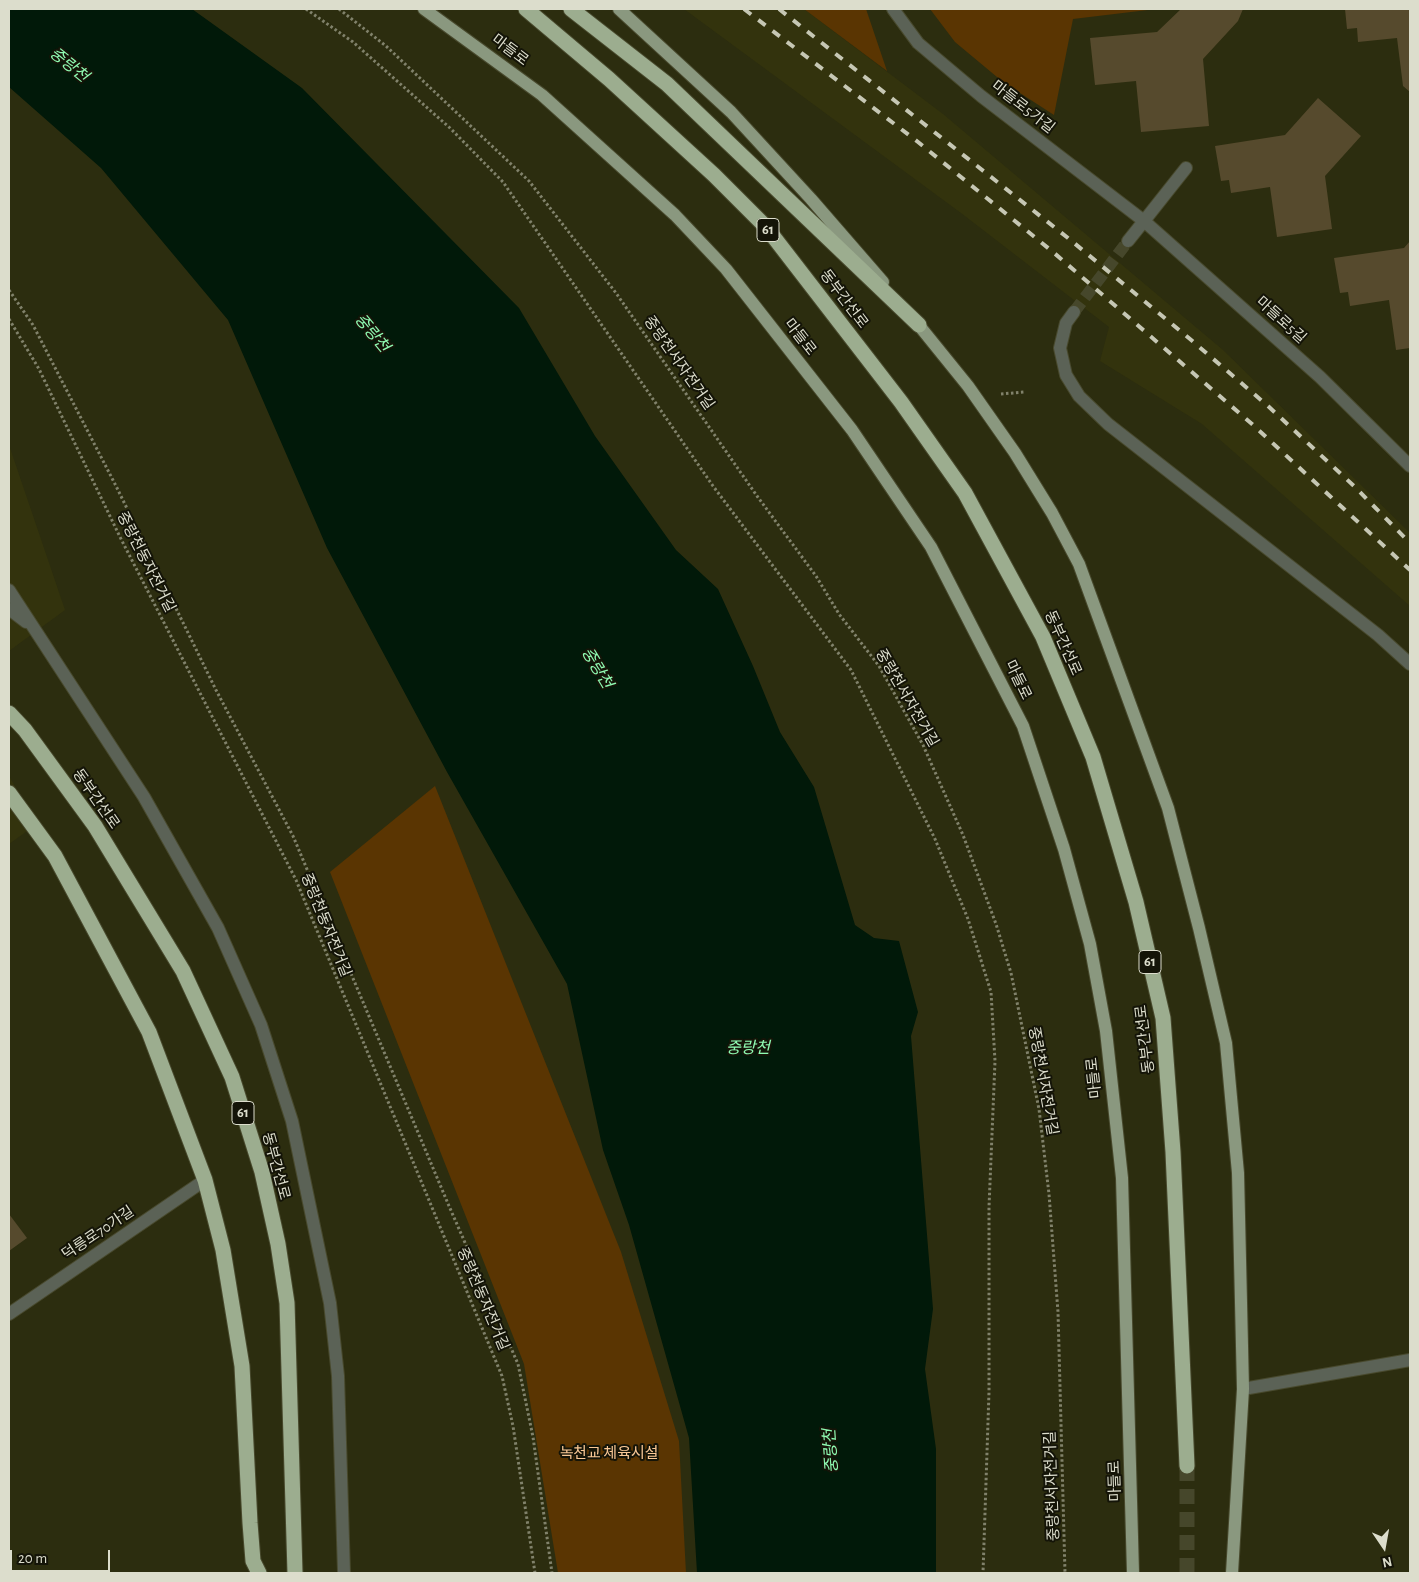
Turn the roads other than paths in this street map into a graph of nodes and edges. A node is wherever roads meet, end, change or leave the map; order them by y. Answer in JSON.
{"nodes":[{"id":1,"x":424,"y":9,"type":"edge"},
{"id":2,"x":526,"y":9,"type":"edge"},
{"id":3,"x":571,"y":9,"type":"edge"},
{"id":4,"x":619,"y":9,"type":"edge"},
{"id":5,"x":893,"y":9,"type":"edge"},
{"id":6,"x":1186,"y":168,"type":"dead end"},
{"id":7,"x":1144,"y":221,"type":"junction"},
{"id":8,"x":1128,"y":241,"type":"tunnel mouth"},
{"id":9,"x":1074,"y":312,"type":"tunnel mouth"},
{"id":10,"x":919,"y":325,"type":"junction"},
{"id":11,"x":1410,"y":466,"type":"edge"},
{"id":12,"x":9,"y":590,"type":"edge"},
{"id":13,"x":9,"y":609,"type":"edge"},
{"id":14,"x":34,"y":628,"type":"junction"},
{"id":15,"x":1410,"y":664,"type":"edge"},
{"id":16,"x":9,"y":713,"type":"edge"},
{"id":17,"x":9,"y":793,"type":"edge"},
{"id":18,"x":205,"y":1180,"type":"junction"},
{"id":19,"x":9,"y":1314,"type":"edge"},
{"id":20,"x":1410,"y":1360,"type":"edge"},
{"id":21,"x":1243,"y":1389,"type":"junction"},
{"id":22,"x":1187,"y":1466,"type":"tunnel mouth"},
{"id":23,"x":259,"y":1573,"type":"edge"},
{"id":24,"x":295,"y":1573,"type":"edge"},
{"id":25,"x":344,"y":1573,"type":"edge"},
{"id":26,"x":1134,"y":1573,"type":"edge"},
{"id":27,"x":1232,"y":1573,"type":"edge"}],
"edges":[{"from":1,"to":26,"type":"main road","name":"마들로"},
{"from":2,"to":22,"type":"highway","name":"동부간선로","number":"61"},
{"from":3,"to":10,"type":"highway"},
{"from":4,"to":10,"type":"main road"},
{"from":5,"to":7,"type":"street","name":"마들로5가길"},
{"from":6,"to":7,"type":"street"},
{"from":7,"to":8,"type":"street"},
{"from":7,"to":11,"type":"street","name":"마들로5길"},
{"from":9,"to":15,"type":"street"},
{"from":10,"to":21,"type":"main road"},
{"from":12,"to":14,"type":"street"},
{"from":13,"to":14,"type":"street"},
{"from":14,"to":25,"type":"street"},
{"from":16,"to":24,"type":"highway","name":"동부간선로","number":"61"},
{"from":17,"to":18,"type":"highway"},
{"from":18,"to":19,"type":"street","name":"덕릉로70가길"},
{"from":18,"to":23,"type":"highway"},
{"from":20,"to":21,"type":"street"},
{"from":21,"to":27,"type":"main road"}]}
